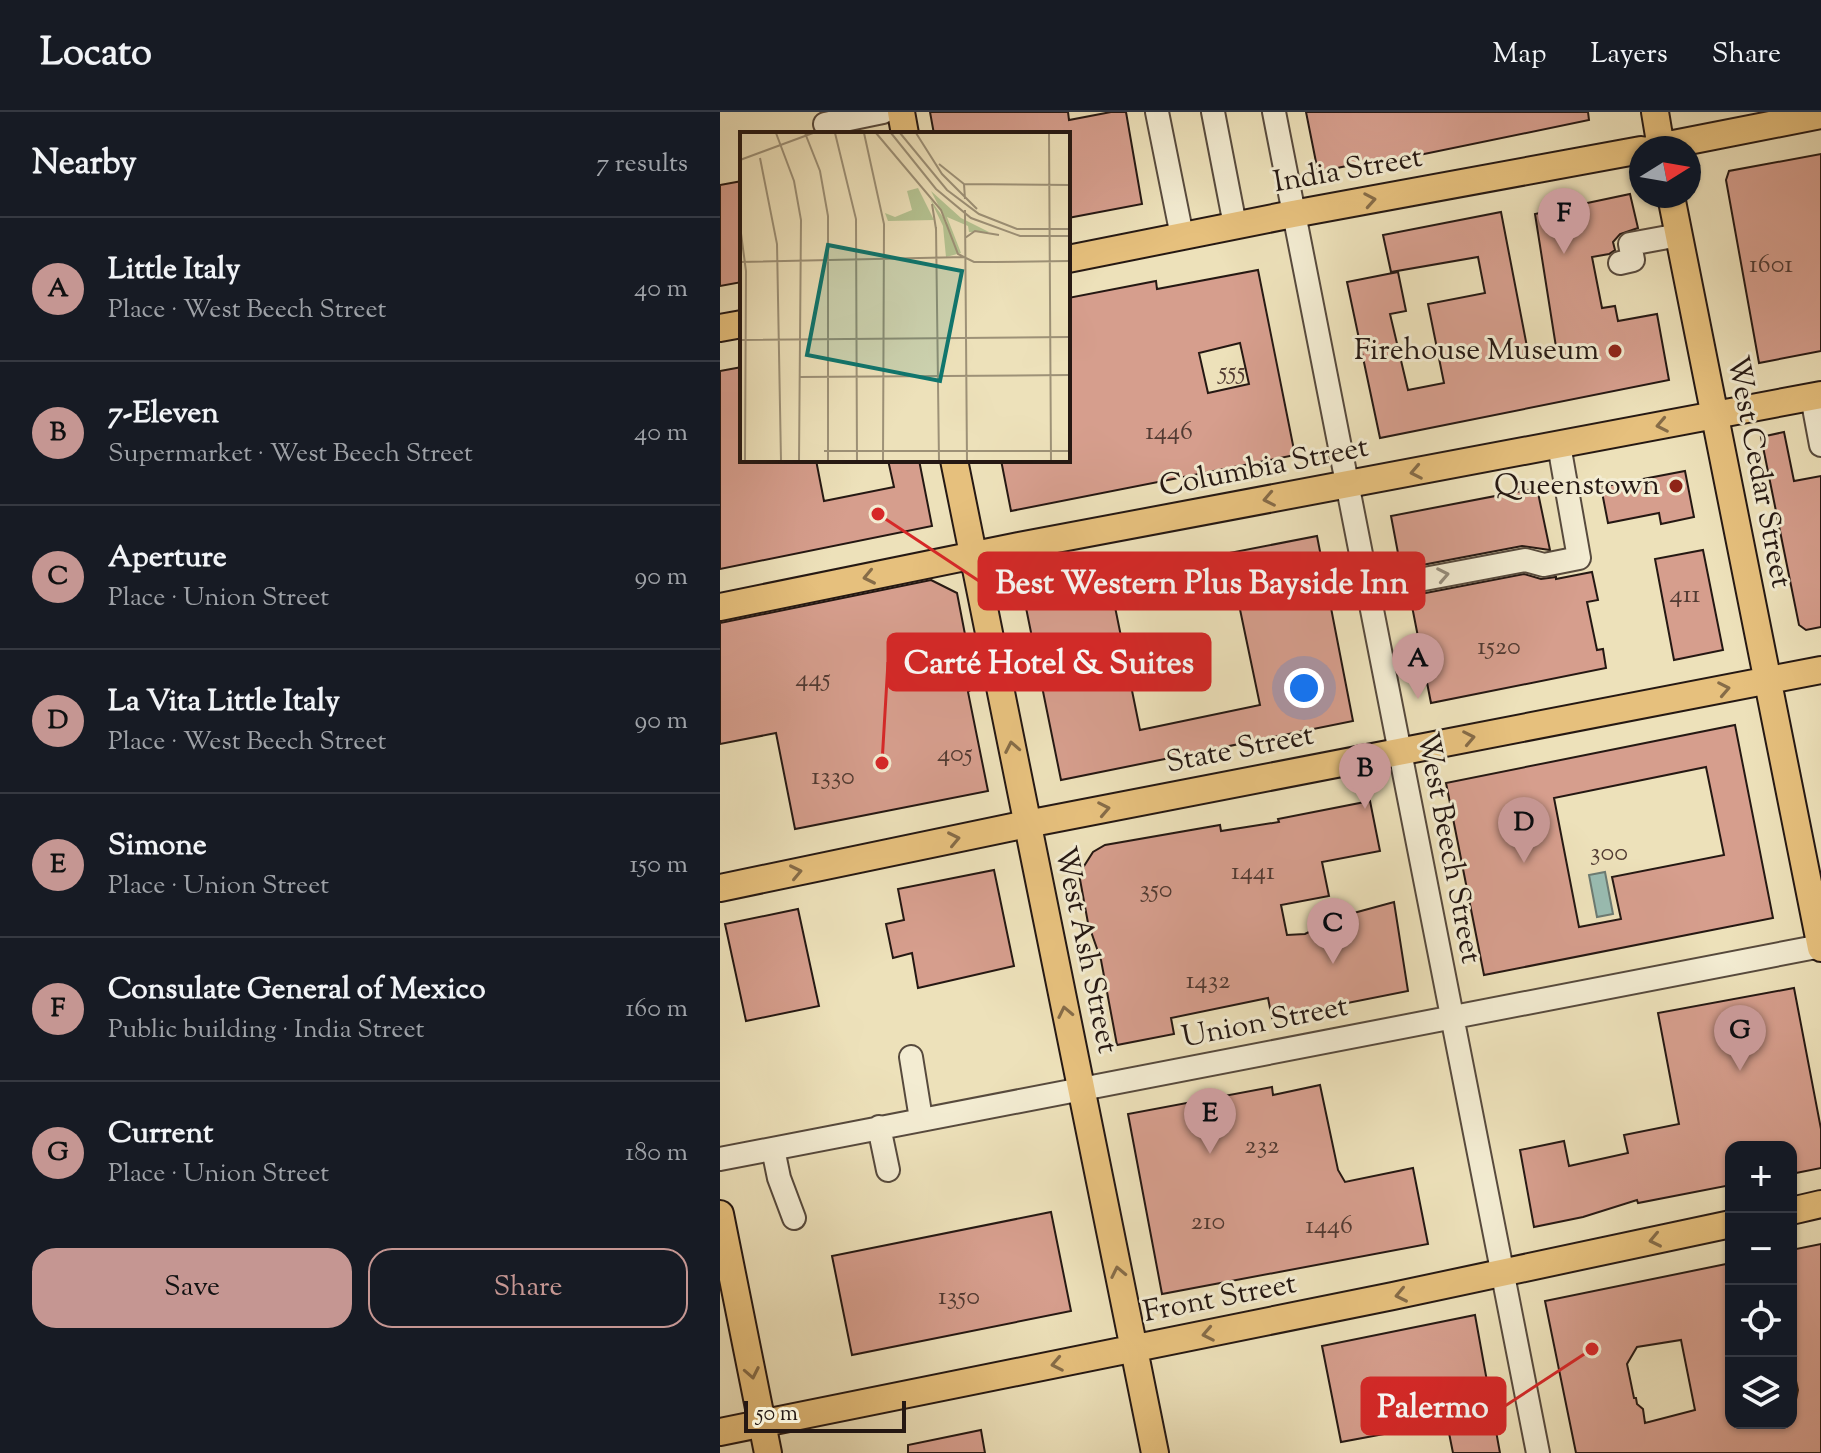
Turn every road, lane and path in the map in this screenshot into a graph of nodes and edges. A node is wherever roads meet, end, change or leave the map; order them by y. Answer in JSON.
{"nodes":[{"id":1,"x":883,"y":112,"type":"edge"},
{"id":2,"x":901,"y":112,"type":"edge"},
{"id":3,"x":1157,"y":112,"type":"edge"},
{"id":4,"x":1213,"y":112,"type":"edge"},
{"id":5,"x":1274,"y":112,"type":"edge"},
{"id":6,"x":1655,"y":112,"type":"edge"},
{"id":7,"x":1821,"y":115,"type":"edge"},
{"id":8,"x":825,"y":124,"type":"dead end"},
{"id":9,"x":905,"y":132,"type":"edge"},
{"id":10,"x":1654,"y":136,"type":"edge"},
{"id":11,"x":1701,"y":139,"type":"edge"},
{"id":12,"x":1629,"y":153,"type":"edge"},
{"id":13,"x":1673,"y":208,"type":"edge"},
{"id":14,"x":1293,"y":214,"type":"junction"},
{"id":15,"x":1235,"y":225,"type":"junction"},
{"id":16,"x":1679,"y":235,"type":"junction"},
{"id":17,"x":1182,"y":236,"type":"junction"},
{"id":18,"x":1070,"y":259,"type":"edge"},
{"id":19,"x":1620,"y":263,"type":"dead end"},
{"id":20,"x":740,"y":324,"type":"edge"},
{"id":21,"x":720,"y":328,"type":"edge"},
{"id":22,"x":1816,"y":396,"type":"edge"},
{"id":23,"x":1714,"y":416,"type":"junction"},
{"id":24,"x":1559,"y":445,"type":"junction"},
{"id":25,"x":1821,"y":445,"type":"edge"},
{"id":26,"x":954,"y":462,"type":"edge"},
{"id":27,"x":1346,"y":485,"type":"junction"},
{"id":28,"x":974,"y":555,"type":"junction"},
{"id":29,"x":1366,"y":590,"type":"junction"},
{"id":30,"x":720,"y":607,"type":"edge"},
{"id":31,"x":1821,"y":670,"type":"edge"},
{"id":32,"x":1767,"y":680,"type":"junction"},
{"id":33,"x":1398,"y":752,"type":"junction"},
{"id":34,"x":1027,"y":824,"type":"junction"},
{"id":35,"x":720,"y":888,"type":"edge"},
{"id":36,"x":1821,"y":947,"type":"edge"},
{"id":37,"x":1451,"y":1018,"type":"junction"},
{"id":38,"x":911,"y":1057,"type":"dead end"},
{"id":39,"x":1081,"y":1089,"type":"junction"},
{"id":40,"x":921,"y":1119,"type":"junction"},
{"id":41,"x":879,"y":1127,"type":"junction"},
{"id":42,"x":773,"y":1149,"type":"junction"},
{"id":43,"x":720,"y":1159,"type":"edge"},
{"id":44,"x":888,"y":1170,"type":"dead end"},
{"id":45,"x":1821,"y":1204,"type":"edge"},
{"id":46,"x":1797,"y":1210,"type":"edge"},
{"id":47,"x":720,"y":1214,"type":"edge"},
{"id":48,"x":794,"y":1218,"type":"dead end"},
{"id":49,"x":1725,"y":1225,"type":"edge"},
{"id":50,"x":1502,"y":1273,"type":"junction"},
{"id":51,"x":1134,"y":1349,"type":"junction"},
{"id":52,"x":762,"y":1423,"type":"junction"},
{"id":53,"x":720,"y":1432,"type":"edge"},
{"id":54,"x":768,"y":1453,"type":"edge"},
{"id":55,"x":1155,"y":1453,"type":"edge"},
{"id":56,"x":1538,"y":1453,"type":"edge"}],
"edges":[{"from":1,"to":8,"type":"street"},
{"from":2,"to":9,"type":"main road"},
{"from":3,"to":17,"type":"street"},
{"from":4,"to":15,"type":"street"},
{"from":5,"to":14,"type":"street","name":"West Beech Street"},
{"from":6,"to":10,"type":"main road"},
{"from":7,"to":11,"type":"main road","name":"India Street"},
{"from":14,"to":12,"type":"main road","name":"India Street","one_way":true},
{"from":13,"to":16,"type":"main road","name":"West Cedar Street"},
{"from":14,"to":15,"type":"main road","name":"India Street"},
{"from":14,"to":27,"type":"street","name":"West Beech Street"},
{"from":15,"to":17,"type":"main road","name":"India Street"},
{"from":16,"to":19,"type":"street"},
{"from":16,"to":23,"type":"main road","name":"West Cedar Street"},
{"from":17,"to":18,"type":"main road","name":"India Street"},
{"from":20,"to":21,"type":"main road"},
{"from":22,"to":23,"type":"main road","name":"Columbia Street"},
{"from":22,"to":25,"type":"street"},
{"from":23,"to":24,"type":"main road","name":"Columbia Street","one_way":true},
{"from":23,"to":32,"type":"main road","name":"West Cedar Street"},
{"from":24,"to":27,"type":"main road","name":"Columbia Street","one_way":true},
{"from":29,"to":24,"type":"street","one_way":true},
{"from":26,"to":28,"type":"main road","name":"West Ash Street"},
{"from":27,"to":28,"type":"main road","name":"Columbia Street","one_way":true},
{"from":27,"to":29,"type":"street","name":"West Beech Street"},
{"from":28,"to":30,"type":"main road","name":"Columbia Street","one_way":true},
{"from":34,"to":28,"type":"main road","name":"West Ash Street","one_way":true},
{"from":29,"to":33,"type":"street","name":"West Beech Street"},
{"from":31,"to":32,"type":"main road","name":"State Street"},
{"from":33,"to":32,"type":"main road","name":"State Street","one_way":true},
{"from":32,"to":36,"type":"main road","name":"West Cedar Street"},
{"from":34,"to":33,"type":"main road","name":"State Street","one_way":true},
{"from":33,"to":37,"type":"street","name":"West Beech Street"},
{"from":35,"to":34,"type":"main road","name":"State Street","one_way":true},
{"from":39,"to":34,"type":"main road","name":"West Ash Street","one_way":true},
{"from":36,"to":37,"type":"street","name":"Union Street"},
{"from":37,"to":39,"type":"street","name":"Union Street"},
{"from":37,"to":50,"type":"street","name":"West Beech Street"},
{"from":38,"to":40,"type":"street"},
{"from":39,"to":40,"type":"street","name":"Union Street"},
{"from":51,"to":39,"type":"main road","name":"West Ash Street","one_way":true},
{"from":40,"to":41,"type":"street","name":"Union Street"},
{"from":41,"to":42,"type":"street","name":"Union Street"},
{"from":41,"to":44,"type":"street"},
{"from":42,"to":43,"type":"street","name":"Union Street"},
{"from":42,"to":48,"type":"street"},
{"from":45,"to":46,"type":"main road"},
{"from":47,"to":52,"type":"main road","one_way":true},
{"from":49,"to":50,"type":"main road","name":"Front Street","one_way":true},
{"from":50,"to":51,"type":"main road","name":"Front Street","one_way":true},
{"from":50,"to":56,"type":"street","name":"West Beech Street"},
{"from":51,"to":52,"type":"main road","name":"Front Street","one_way":true},
{"from":51,"to":55,"type":"main road","name":"West Ash Street"},
{"from":52,"to":53,"type":"main road","name":"Front Street"},
{"from":52,"to":54,"type":"main road"}]}
